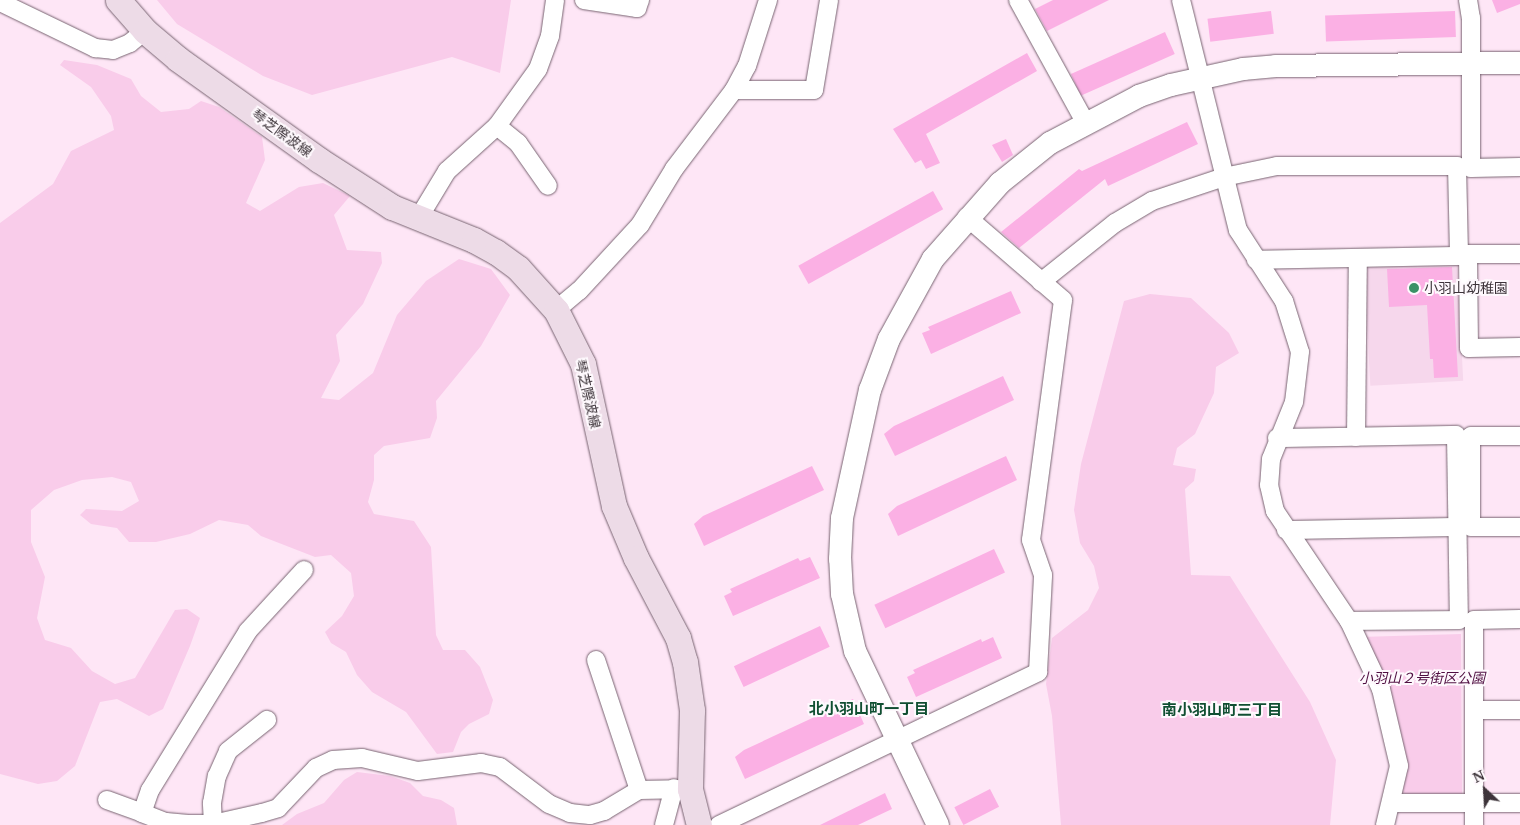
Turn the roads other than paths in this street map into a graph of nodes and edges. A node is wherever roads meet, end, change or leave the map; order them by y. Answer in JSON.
{"nodes":[{"id":1,"x":118,"y":0,"type":"edge"},
{"id":2,"x":555,"y":0,"type":"edge"},
{"id":3,"x":584,"y":0,"type":"edge"},
{"id":4,"x":640,"y":0,"type":"edge"},
{"id":5,"x":768,"y":0,"type":"edge"},
{"id":6,"x":829,"y":0,"type":"edge"},
{"id":7,"x":1018,"y":0,"type":"edge"},
{"id":8,"x":1181,"y":0,"type":"edge"},
{"id":9,"x":1468,"y":0,"type":"edge"},
{"id":10,"x":0,"y":2,"type":"edge"},
{"id":11,"x":145,"y":31,"type":"junction"},
{"id":12,"x":1520,"y":63,"type":"edge"},
{"id":13,"x":1469,"y":64,"type":"junction"},
{"id":14,"x":1201,"y":77,"type":"junction"},
{"id":15,"x":734,"y":90,"type":"junction"},
{"id":16,"x":1085,"y":122,"type":"junction"},
{"id":17,"x":497,"y":126,"type":"junction"},
{"id":18,"x":1520,"y":167,"type":"edge"},
{"id":19,"x":1224,"y":177,"type":"junction"},
{"id":20,"x":548,"y":186,"type":"dead end"},
{"id":21,"x":966,"y":218,"type":"junction"},
{"id":22,"x":418,"y":219,"type":"junction"},
{"id":23,"x":1520,"y":254,"type":"edge"},
{"id":24,"x":1358,"y":258,"type":"junction"},
{"id":25,"x":1256,"y":260,"type":"junction"},
{"id":26,"x":1041,"y":282,"type":"junction"},
{"id":27,"x":556,"y":310,"type":"junction"},
{"id":28,"x":1520,"y":347,"type":"edge"},
{"id":29,"x":1520,"y":436,"type":"edge"},
{"id":30,"x":1356,"y":437,"type":"junction"},
{"id":31,"x":1277,"y":438,"type":"junction"},
{"id":32,"x":1458,"y":527,"type":"junction"},
{"id":33,"x":1520,"y":527,"type":"edge"},
{"id":34,"x":1286,"y":530,"type":"junction"},
{"id":35,"x":304,"y":570,"type":"dead end"},
{"id":36,"x":1520,"y":620,"type":"edge"},
{"id":37,"x":1349,"y":621,"type":"junction"},
{"id":38,"x":596,"y":660,"type":"dead end"},
{"id":39,"x":1475,"y":710,"type":"junction"},
{"id":40,"x":1520,"y":710,"type":"edge"},
{"id":41,"x":267,"y":720,"type":"dead end"},
{"id":42,"x":896,"y":740,"type":"junction"},
{"id":43,"x":682,"y":788,"type":"junction"},
{"id":44,"x":639,"y":790,"type":"junction"},
{"id":45,"x":108,"y":800,"type":"dead end"},
{"id":46,"x":1391,"y":803,"type":"junction"},
{"id":47,"x":1476,"y":803,"type":"junction"},
{"id":48,"x":1520,"y":803,"type":"edge"},
{"id":49,"x":142,"y":813,"type":"junction"},
{"id":50,"x":213,"y":824,"type":"edge"},
{"id":51,"x":664,"y":825,"type":"edge"},
{"id":52,"x":699,"y":825,"type":"edge"},
{"id":53,"x":719,"y":825,"type":"edge"},
{"id":54,"x":938,"y":825,"type":"edge"},
{"id":55,"x":1385,"y":825,"type":"edge"},
{"id":56,"x":1474,"y":825,"type":"edge"}],
"edges":[{"from":1,"to":11,"type":"main road","name":"琴芝際波線"},
{"from":2,"to":17,"type":"street"},
{"from":3,"to":4,"type":"street"},
{"from":5,"to":15,"type":"street"},
{"from":6,"to":15,"type":"street"},
{"from":7,"to":16,"type":"street"},
{"from":8,"to":14,"type":"street"},
{"from":9,"to":13,"type":"street"},
{"from":10,"to":11,"type":"street"},
{"from":11,"to":22,"type":"main road","name":"琴芝際波線"},
{"from":12,"to":13,"type":"street"},
{"from":13,"to":14,"type":"street"},
{"from":13,"to":18,"type":"street"},
{"from":14,"to":16,"type":"street"},
{"from":14,"to":19,"type":"street"},
{"from":15,"to":27,"type":"street"},
{"from":16,"to":21,"type":"street"},
{"from":17,"to":20,"type":"street"},
{"from":17,"to":22,"type":"street"},
{"from":19,"to":24,"type":"street"},
{"from":19,"to":25,"type":"street"},
{"from":19,"to":26,"type":"street"},
{"from":21,"to":26,"type":"street"},
{"from":21,"to":42,"type":"street"},
{"from":22,"to":27,"type":"main road","name":"琴芝際波線"},
{"from":23,"to":28,"type":"street"},
{"from":24,"to":25,"type":"street"},
{"from":24,"to":30,"type":"street"},
{"from":25,"to":31,"type":"street"},
{"from":26,"to":42,"type":"street"},
{"from":27,"to":43,"type":"main road","name":"琴芝際波線"},
{"from":29,"to":33,"type":"street"},
{"from":30,"to":31,"type":"street"},
{"from":30,"to":32,"type":"street"},
{"from":31,"to":34,"type":"street"},
{"from":32,"to":34,"type":"street"},
{"from":32,"to":37,"type":"street"},
{"from":34,"to":37,"type":"street"},
{"from":35,"to":49,"type":"street"},
{"from":36,"to":39,"type":"street"},
{"from":37,"to":46,"type":"street"},
{"from":38,"to":44,"type":"street"},
{"from":39,"to":40,"type":"street"},
{"from":39,"to":47,"type":"street"},
{"from":41,"to":50,"type":"street"},
{"from":42,"to":53,"type":"street"},
{"from":42,"to":54,"type":"street"},
{"from":43,"to":44,"type":"street"},
{"from":43,"to":51,"type":"street"},
{"from":43,"to":52,"type":"main road","name":"琴芝際波線"},
{"from":44,"to":50,"type":"street"},
{"from":45,"to":49,"type":"street"},
{"from":46,"to":47,"type":"street"},
{"from":46,"to":55,"type":"street"},
{"from":47,"to":48,"type":"street"},
{"from":47,"to":56,"type":"street"},
{"from":49,"to":50,"type":"street"}]}
